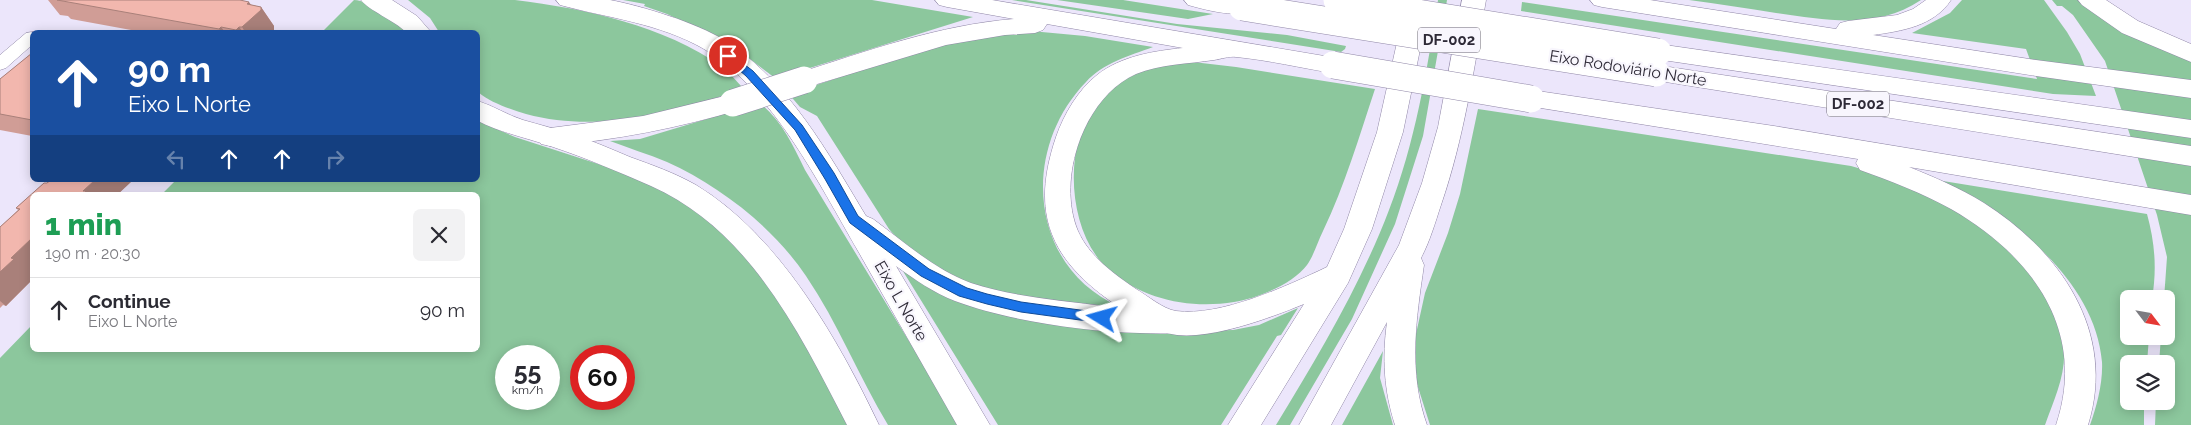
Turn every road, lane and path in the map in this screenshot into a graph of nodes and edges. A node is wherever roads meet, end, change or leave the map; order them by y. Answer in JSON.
{"nodes":[{"id":1,"x":373,"y":0,"type":"edge"},
{"id":2,"x":568,"y":0,"type":"edge"},
{"id":3,"x":947,"y":0,"type":"edge"},
{"id":4,"x":1196,"y":0,"type":"edge"},
{"id":5,"x":1337,"y":0,"type":"edge"},
{"id":6,"x":1418,"y":0,"type":"edge"},
{"id":7,"x":1474,"y":0,"type":"edge"},
{"id":8,"x":1602,"y":0,"type":"edge"},
{"id":9,"x":1939,"y":0,"type":"edge"},
{"id":10,"x":2090,"y":0,"type":"edge"},
{"id":11,"x":1097,"y":24,"type":"junction"},
{"id":12,"x":417,"y":30,"type":"edge"},
{"id":13,"x":1804,"y":31,"type":"junction"},
{"id":14,"x":30,"y":39,"type":"edge"},
{"id":15,"x":1231,"y":48,"type":"junction"},
{"id":16,"x":2191,"y":54,"type":"edge"},
{"id":17,"x":1657,"y":62,"type":"junction"},
{"id":18,"x":0,"y":64,"type":"edge"},
{"id":19,"x":2191,"y":89,"type":"edge"},
{"id":20,"x":480,"y":111,"type":"edge"},
{"id":21,"x":2191,"y":129,"type":"edge"},
{"id":22,"x":1774,"y":135,"type":"junction"},
{"id":23,"x":550,"y":137,"type":"junction"},
{"id":24,"x":2191,"y":156,"type":"edge"},
{"id":25,"x":2191,"y":205,"type":"edge"},
{"id":26,"x":854,"y":220,"type":"junction"},
{"id":27,"x":1412,"y":246,"type":"junction"},
{"id":28,"x":1338,"y":275,"type":"junction"},
{"id":29,"x":1171,"y":322,"type":"junction"},
{"id":30,"x":863,"y":425,"type":"edge"},
{"id":31,"x":974,"y":425,"type":"edge"},
{"id":32,"x":1244,"y":425,"type":"edge"},
{"id":33,"x":1315,"y":425,"type":"edge"},
{"id":34,"x":1411,"y":425,"type":"edge"},
{"id":35,"x":2072,"y":425,"type":"edge"}],
"edges":[{"from":1,"to":12,"type":"main road"},
{"from":2,"to":26,"type":"main road","name":"Eixo L Norte"},
{"from":3,"to":11,"type":"main road"},
{"from":4,"to":17,"type":"main road","name":"Eixo Rodoviário Norte","number":"DF-002","bridge":true},
{"from":5,"to":17,"type":"main road","name":"Eixo Rodoviário Norte","number":"DF-002","bridge":true},
{"from":6,"to":28,"type":"main road"},
{"from":7,"to":27,"type":"main road"},
{"from":8,"to":13,"type":"main road"},
{"from":9,"to":13,"type":"main road"},
{"from":10,"to":16,"type":"main road"},
{"from":11,"to":15,"type":"main road"},
{"from":11,"to":23,"type":"main road","bridge":true},
{"from":13,"to":19,"type":"main road"},
{"from":14,"to":18,"type":"street"},
{"from":15,"to":22,"type":"main road","bridge":true},
{"from":15,"to":29,"type":"main road"},
{"from":17,"to":21,"type":"main road","name":"Eixo Rodoviário Norte","number":"DF-002"},
{"from":17,"to":24,"type":"main road","name":"Eixo Rodoviário Norte","number":"DF-002"},
{"from":20,"to":23,"type":"main road"},
{"from":22,"to":25,"type":"main road"},
{"from":22,"to":35,"type":"main road"},
{"from":23,"to":30,"type":"main road"},
{"from":26,"to":29,"type":"main road"},
{"from":26,"to":31,"type":"main road","name":"Eixo L Norte"},
{"from":27,"to":33,"type":"main road"},
{"from":27,"to":34,"type":"main road"},
{"from":28,"to":29,"type":"main road"},
{"from":28,"to":32,"type":"main road"}]}
